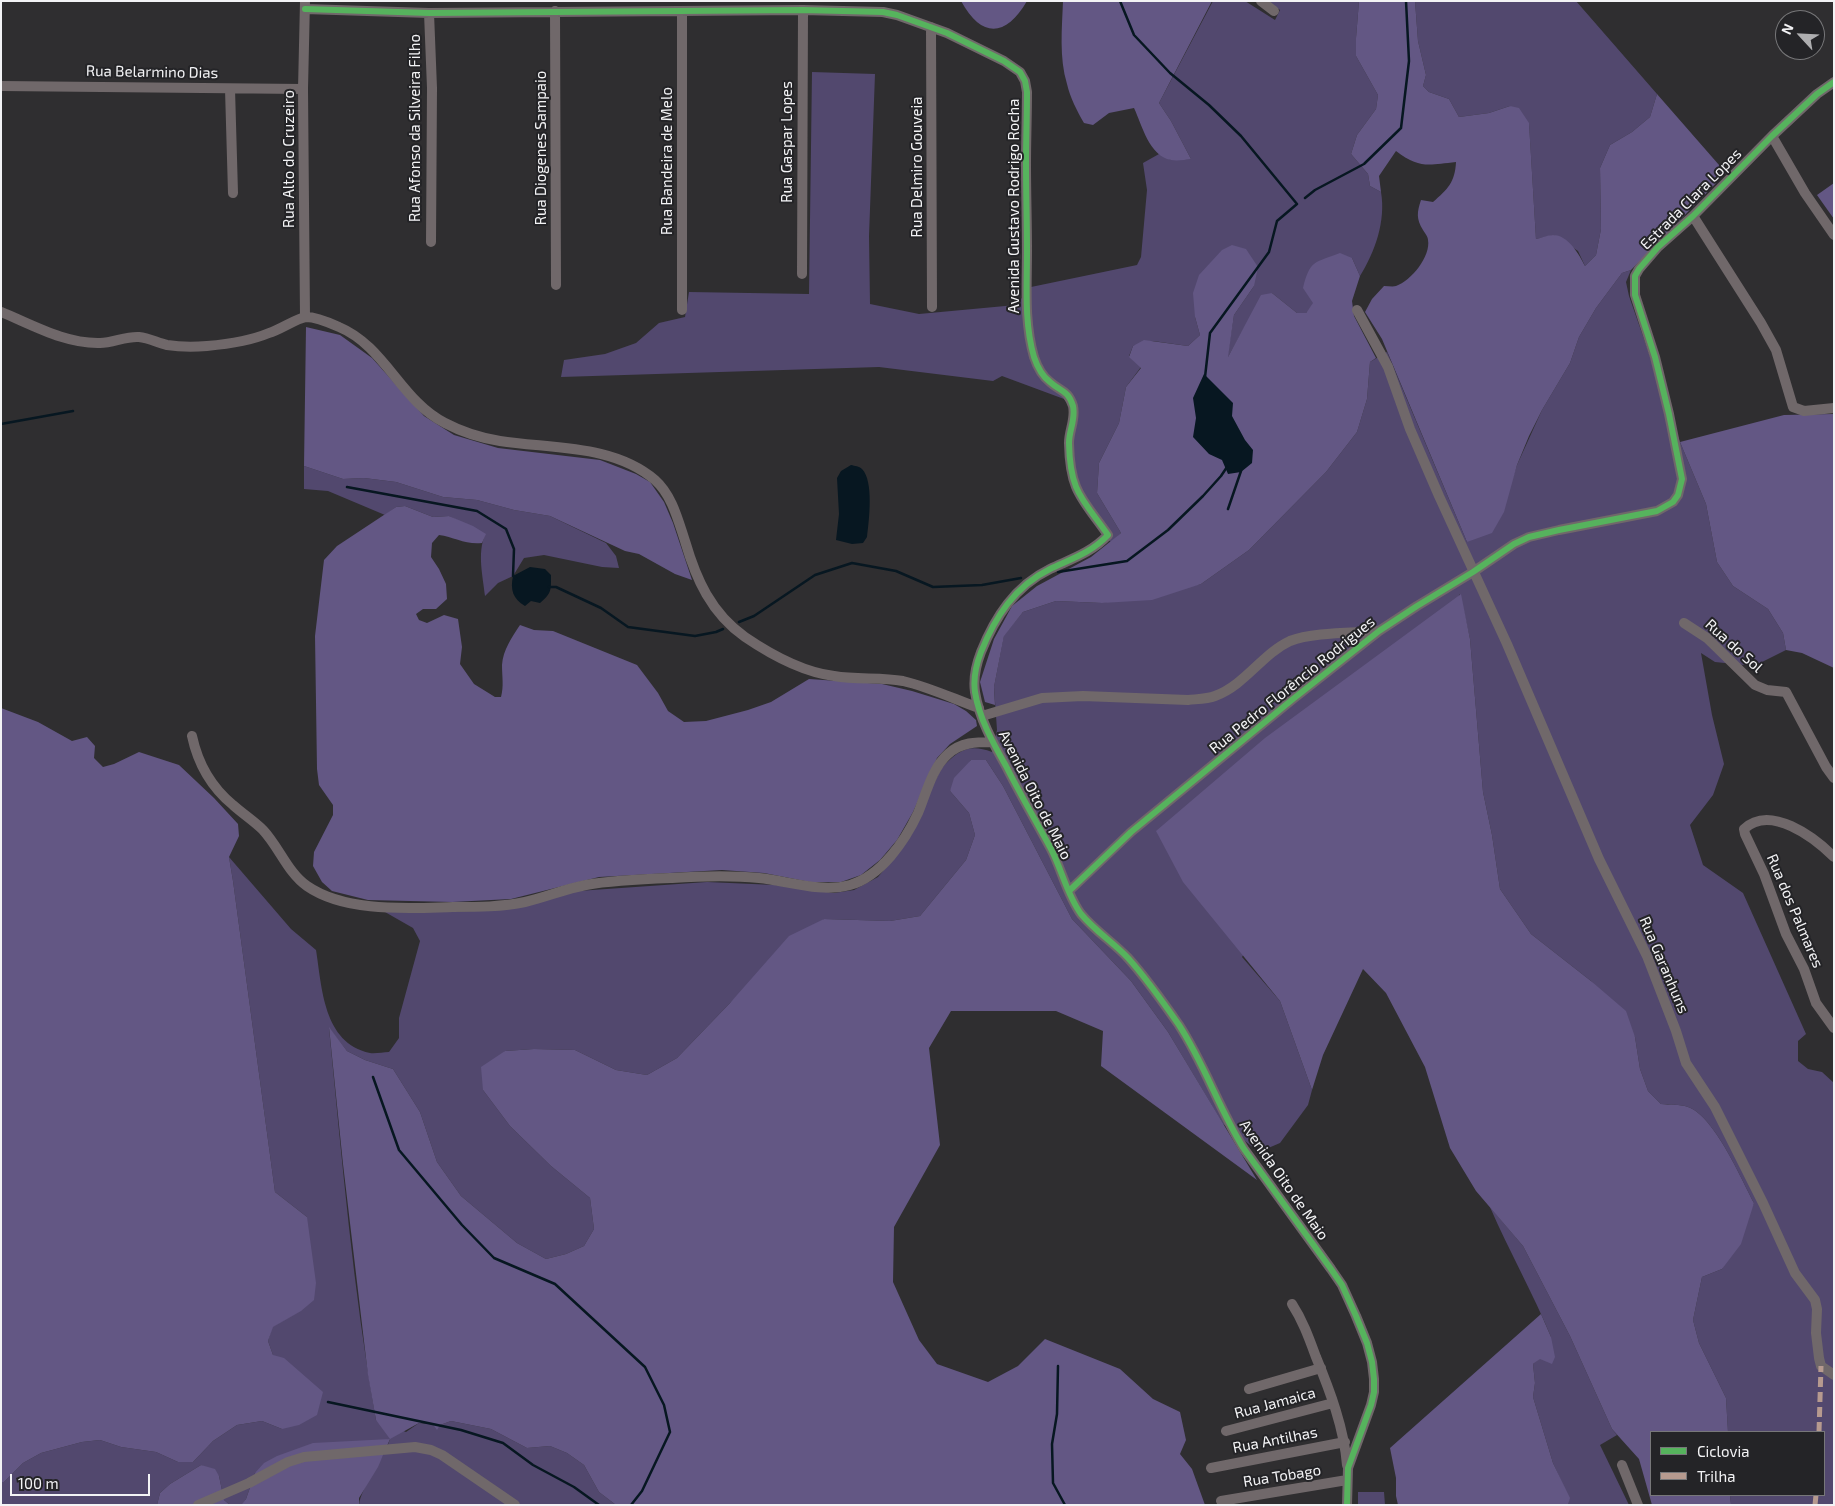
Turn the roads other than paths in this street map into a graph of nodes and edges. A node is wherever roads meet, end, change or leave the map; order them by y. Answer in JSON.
{"nodes":[{"id":1,"x":1261,"y":1,"type":"edge"},
{"id":2,"x":305,"y":5,"type":"edge"},
{"id":3,"x":803,"y":10,"type":"junction"},
{"id":4,"x":1274,"y":10,"type":"dead end"},
{"id":5,"x":555,"y":11,"type":"junction"},
{"id":6,"x":682,"y":12,"type":"junction"},
{"id":7,"x":429,"y":13,"type":"junction"},
{"id":8,"x":931,"y":27,"type":"junction"},
{"id":9,"x":1834,"y":82,"type":"edge"},
{"id":10,"x":1,"y":86,"type":"edge"},
{"id":11,"x":230,"y":89,"type":"junction"},
{"id":12,"x":303,"y":89,"type":"junction"},
{"id":13,"x":1772,"y":136,"type":"junction"},
{"id":14,"x":233,"y":193,"type":"dead end"},
{"id":15,"x":1693,"y":216,"type":"junction"},
{"id":16,"x":1834,"y":236,"type":"edge"},
{"id":17,"x":431,"y":242,"type":"dead end"},
{"id":18,"x":802,"y":274,"type":"dead end"},
{"id":19,"x":556,"y":285,"type":"dead end"},
{"id":20,"x":932,"y":307,"type":"dead end"},
{"id":21,"x":682,"y":310,"type":"dead end"},
{"id":22,"x":1357,"y":310,"type":"dead end"},
{"id":23,"x":1,"y":312,"type":"edge"},
{"id":24,"x":305,"y":317,"type":"junction"},
{"id":25,"x":1834,"y":408,"type":"edge"},
{"id":26,"x":1682,"y":479,"type":"joint"},
{"id":27,"x":1473,"y":572,"type":"junction"},
{"id":28,"x":1684,"y":622,"type":"dead end"},
{"id":29,"x":1379,"y":632,"type":"junction"},
{"id":30,"x":980,"y":712,"type":"junction"},
{"id":31,"x":192,"y":736,"type":"dead end"},
{"id":32,"x":993,"y":742,"type":"junction"},
{"id":33,"x":1834,"y":778,"type":"edge"},
{"id":34,"x":1834,"y":857,"type":"edge"},
{"id":35,"x":1069,"y":891,"type":"junction"},
{"id":36,"x":1834,"y":1028,"type":"edge"},
{"id":37,"x":1292,"y":1304,"type":"dead end"},
{"id":38,"x":1321,"y":1368,"type":"junction"},
{"id":39,"x":1834,"y":1375,"type":"edge"},
{"id":40,"x":1249,"y":1389,"type":"dead end"},
{"id":41,"x":1333,"y":1403,"type":"junction"},
{"id":42,"x":1226,"y":1431,"type":"dead end"},
{"id":43,"x":1345,"y":1442,"type":"junction"},
{"id":44,"x":1622,"y":1465,"type":"dead end"},
{"id":45,"x":1211,"y":1468,"type":"dead end"},
{"id":46,"x":1348,"y":1468,"type":"junction"},
{"id":47,"x":1347,"y":1480,"type":"junction"},
{"id":48,"x":1221,"y":1501,"type":"dead end"},
{"id":49,"x":198,"y":1505,"type":"edge"},
{"id":50,"x":515,"y":1505,"type":"edge"},
{"id":51,"x":1347,"y":1505,"type":"edge"},
{"id":52,"x":1638,"y":1505,"type":"edge"}],
"edges":[{"from":1,"to":4,"type":"street"},
{"from":2,"to":7,"type":"street","name":"Avenida Gustavo Rodrigo Rocha"},
{"from":2,"to":12,"type":"street","name":"Rua Alto do Cruzeiro"},
{"from":3,"to":6,"type":"street","name":"Avenida Gustavo Rodrigo Rocha"},
{"from":3,"to":8,"type":"street","name":"Avenida Gustavo Rodrigo Rocha"},
{"from":3,"to":18,"type":"street","name":"Rua Gaspar Lopes"},
{"from":5,"to":6,"type":"street","name":"Avenida Gustavo Rodrigo Rocha"},
{"from":5,"to":7,"type":"street","name":"Avenida Gustavo Rodrigo Rocha"},
{"from":5,"to":19,"type":"street","name":"Rua Diogenes Sampaio"},
{"from":6,"to":21,"type":"street","name":"Rua Bandeira de Melo"},
{"from":7,"to":17,"type":"street","name":"Rua Afonso da Silveira Filho"},
{"from":8,"to":20,"type":"street","name":"Rua Delmiro Gouveia"},
{"from":8,"to":30,"type":"street","name":"Avenida Gustavo Rodrigo Rocha"},
{"from":9,"to":13,"type":"street","name":"Estrada Clara Lopes"},
{"from":10,"to":11,"type":"street","name":"Rua Belarmino Dias"},
{"from":11,"to":12,"type":"street","name":"Rua Belarmino Dias"},
{"from":11,"to":14,"type":"street"},
{"from":12,"to":24,"type":"street","name":"Rua Alto do Cruzeiro"},
{"from":13,"to":15,"type":"street","name":"Estrada Clara Lopes"},
{"from":13,"to":16,"type":"street"},
{"from":15,"to":25,"type":"street"},
{"from":15,"to":26,"type":"street","name":"Estrada Clara Lopes"},
{"from":22,"to":27,"type":"street","name":"Rua Garanhuns"},
{"from":23,"to":24,"type":"street"},
{"from":24,"to":30,"type":"street"},
{"from":26,"to":27,"type":"street","name":"Rua Pedro Florêncio Rodrigues"},
{"from":27,"to":29,"type":"street","name":"Rua Pedro Florêncio Rodrigues"},
{"from":27,"to":39,"type":"street","name":"Rua Garanhuns"},
{"from":28,"to":33,"type":"street","name":"Rua do Sol"},
{"from":29,"to":30,"type":"street"},
{"from":29,"to":35,"type":"street","name":"Rua Pedro Florêncio Rodrigues"},
{"from":30,"to":32,"type":"street","name":"Avenida Oito de Maio"},
{"from":31,"to":32,"type":"street"},
{"from":32,"to":35,"type":"street","name":"Avenida Oito de Maio"},
{"from":34,"to":36,"type":"street","name":"Rua dos Palmares"},
{"from":35,"to":46,"type":"street","name":"Avenida Oito de Maio"},
{"from":37,"to":38,"type":"street"},
{"from":38,"to":40,"type":"street"},
{"from":38,"to":41,"type":"street"},
{"from":41,"to":42,"type":"street","name":"Rua Jamaica"},
{"from":41,"to":43,"type":"street"},
{"from":43,"to":45,"type":"street","name":"Rua Antilhas"},
{"from":43,"to":46,"type":"street"},
{"from":44,"to":52,"type":"street"},
{"from":46,"to":47,"type":"street","name":"Avenida Oito de Maio"},
{"from":47,"to":48,"type":"street","name":"Rua Tobago"},
{"from":47,"to":51,"type":"street","name":"Avenida Oito de Maio"},
{"from":49,"to":50,"type":"street"}]}
